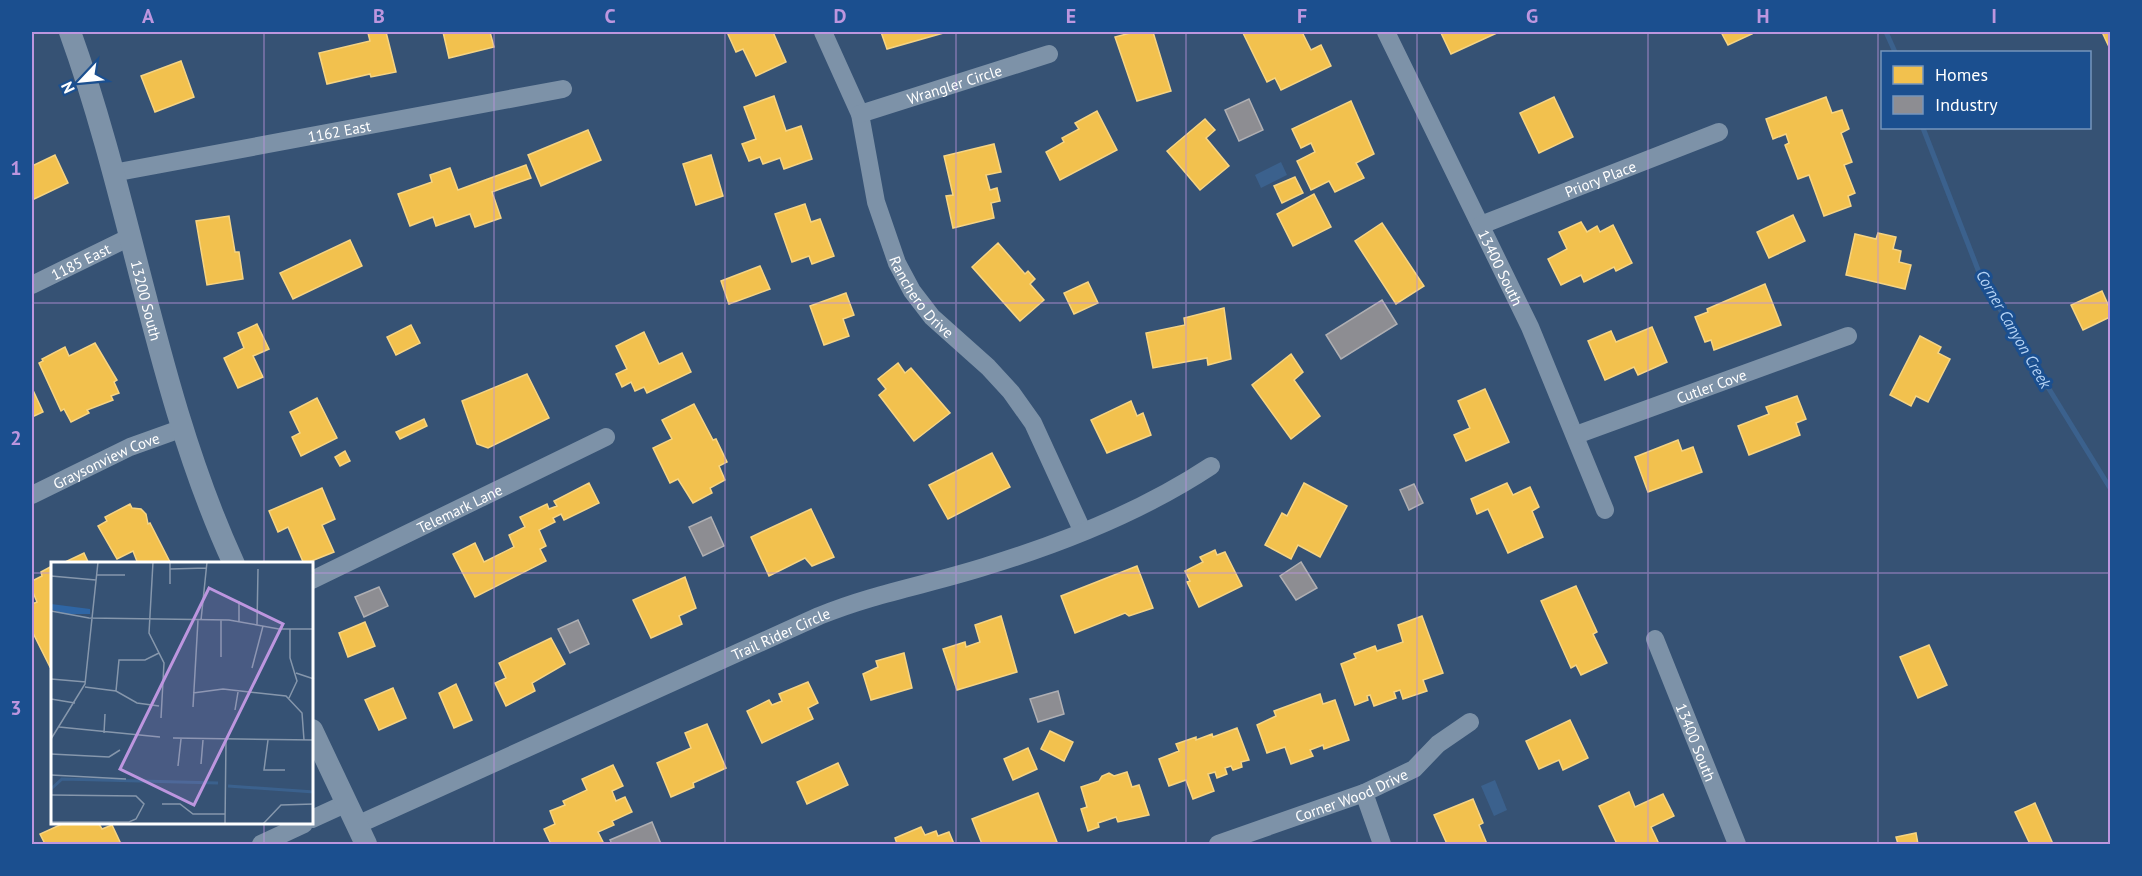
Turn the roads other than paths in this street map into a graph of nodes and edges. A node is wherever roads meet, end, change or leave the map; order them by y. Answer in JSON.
{"nodes":[{"id":1,"x":70,"y":32,"type":"edge"},
{"id":2,"x":823,"y":32,"type":"edge"},
{"id":3,"x":1386,"y":32,"type":"edge"},
{"id":4,"x":1049,"y":54,"type":"dead end"},
{"id":5,"x":563,"y":89,"type":"dead end"},
{"id":6,"x":860,"y":114,"type":"junction"},
{"id":7,"x":1719,"y":132,"type":"dead end"},
{"id":8,"x":113,"y":173,"type":"junction"},
{"id":9,"x":1481,"y":225,"type":"junction"},
{"id":10,"x":130,"y":237,"type":"junction"},
{"id":11,"x":32,"y":285,"type":"edge"},
{"id":12,"x":1848,"y":336,"type":"dead end"},
{"id":13,"x":183,"y":428,"type":"junction"},
{"id":14,"x":1575,"y":435,"type":"junction"},
{"id":15,"x":606,"y":437,"type":"dead end"},
{"id":16,"x":1211,"y":466,"type":"dead end"},
{"id":17,"x":32,"y":495,"type":"edge"},
{"id":18,"x":1605,"y":510,"type":"dead end"},
{"id":19,"x":1083,"y":530,"type":"junction"},
{"id":20,"x":233,"y":562,"type":"edge"},
{"id":21,"x":314,"y":579,"type":"edge"},
{"id":22,"x":1655,"y":639,"type":"dead end"},
{"id":23,"x":1470,"y":722,"type":"dead end"},
{"id":24,"x":314,"y":734,"type":"edge"},
{"id":25,"x":1364,"y":793,"type":"junction"},
{"id":26,"x":347,"y":803,"type":"junction"},
{"id":27,"x":314,"y":818,"type":"edge"},
{"id":28,"x":302,"y":825,"type":"edge"},
{"id":29,"x":362,"y":835,"type":"edge"},
{"id":30,"x":261,"y":844,"type":"edge"},
{"id":31,"x":1218,"y":844,"type":"edge"},
{"id":32,"x":1382,"y":844,"type":"edge"},
{"id":33,"x":1737,"y":844,"type":"edge"}],
"edges":[{"from":1,"to":8,"type":"street","name":"13200 South"},
{"from":2,"to":6,"type":"street","name":"Ranchero Drive"},
{"from":3,"to":9,"type":"street","name":"13400 South"},
{"from":4,"to":6,"type":"street","name":"Wrangler Circle"},
{"from":5,"to":8,"type":"street","name":"1162 East"},
{"from":6,"to":19,"type":"street","name":"Ranchero Drive"},
{"from":7,"to":9,"type":"street","name":"Priory Place"},
{"from":8,"to":10,"type":"street","name":"13200 South"},
{"from":9,"to":14,"type":"street","name":"13400 South"},
{"from":10,"to":11,"type":"street","name":"1185 East"},
{"from":10,"to":13,"type":"street","name":"13200 South"},
{"from":12,"to":14,"type":"street","name":"Cutler Cove"},
{"from":13,"to":17,"type":"street","name":"Graysonview Cove"},
{"from":13,"to":20,"type":"street","name":"13200 South"},
{"from":14,"to":18,"type":"street","name":"13400 South"},
{"from":15,"to":21,"type":"street","name":"Telemark Lane"},
{"from":16,"to":19,"type":"street","name":"Trail Rider Circle"},
{"from":19,"to":29,"type":"street","name":"Trail Rider Circle"},
{"from":22,"to":33,"type":"street","name":"13400 South"},
{"from":23,"to":25,"type":"street","name":"Corner Wood Drive"},
{"from":24,"to":26,"type":"street"},
{"from":25,"to":31,"type":"street","name":"Corner Wood Drive"},
{"from":25,"to":32,"type":"street"},
{"from":26,"to":27,"type":"street"},
{"from":26,"to":29,"type":"street"},
{"from":28,"to":30,"type":"street"}]}
